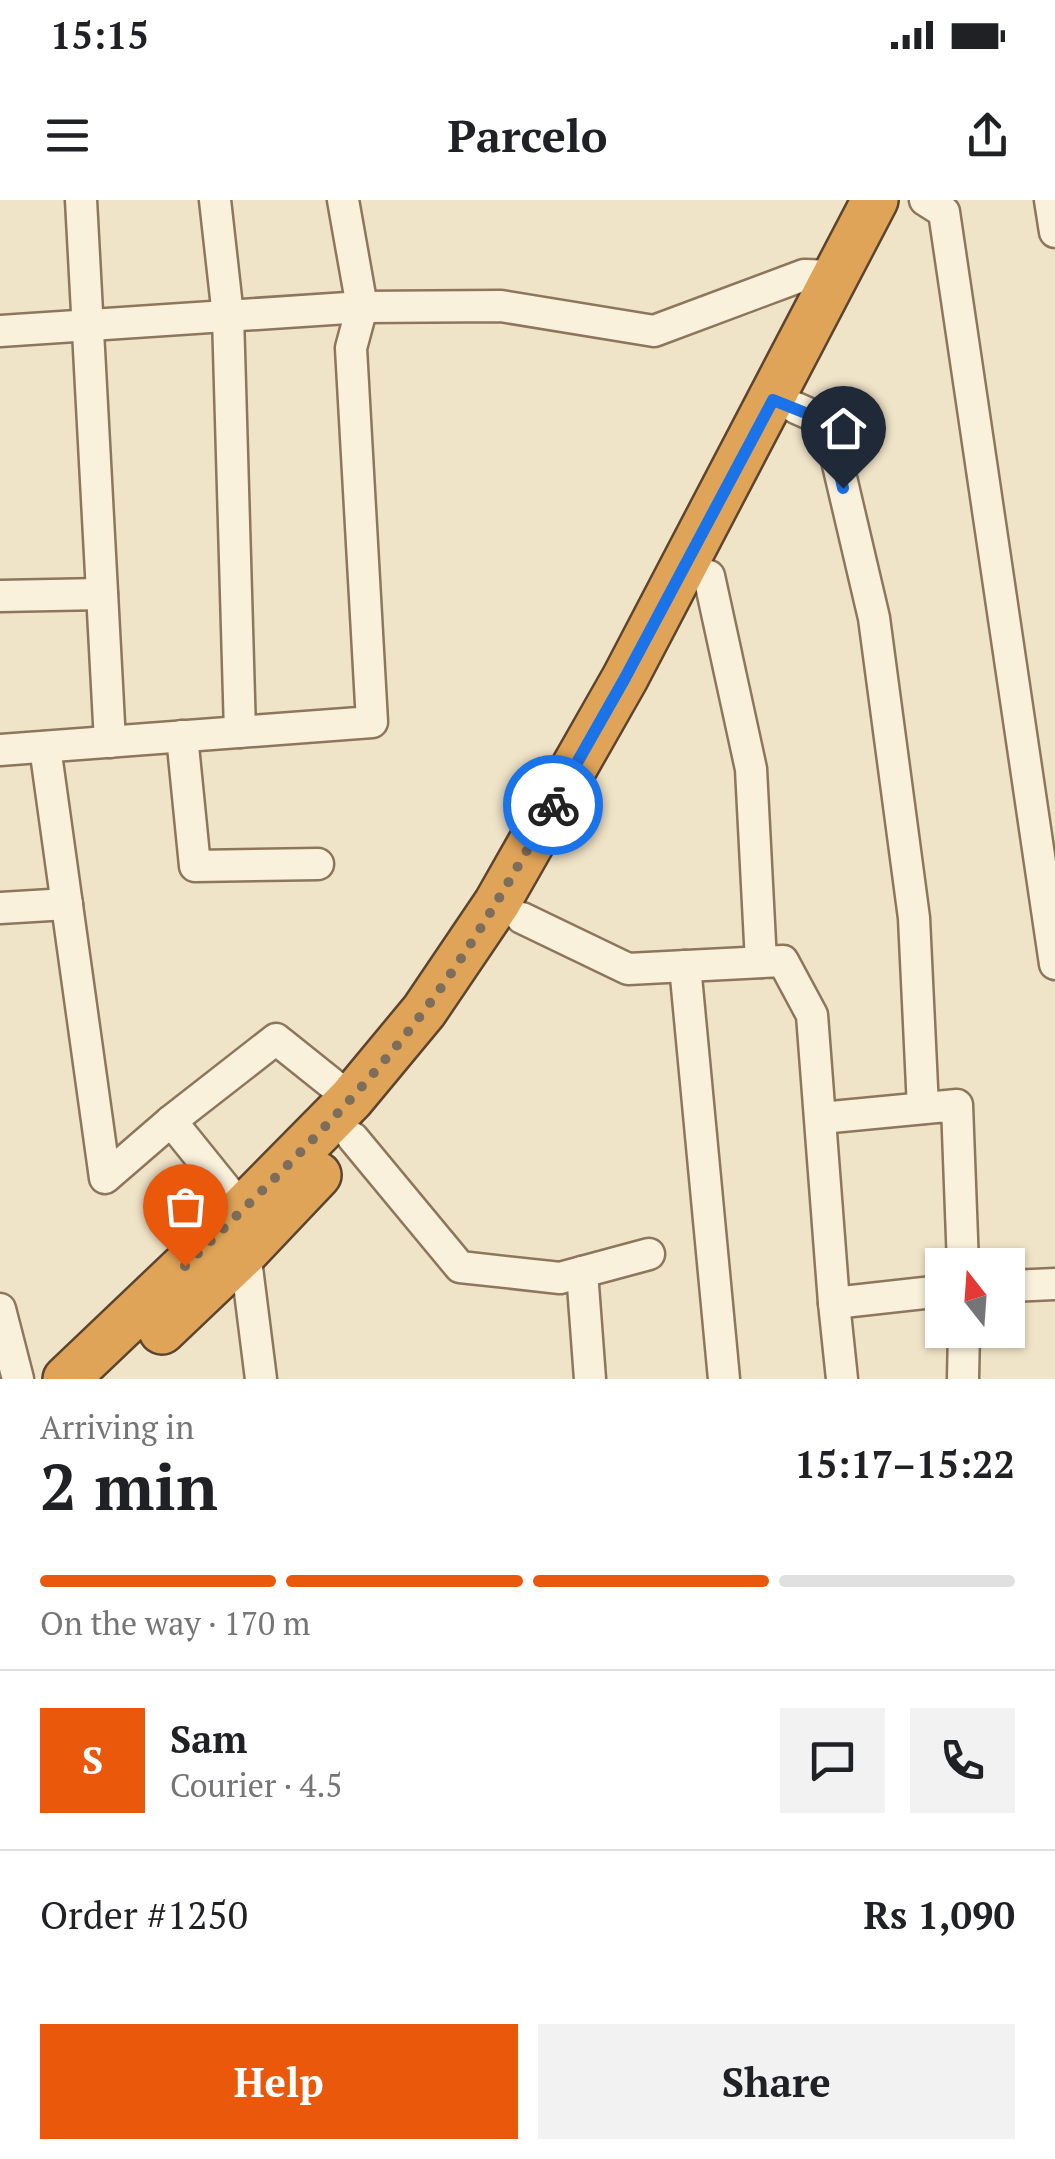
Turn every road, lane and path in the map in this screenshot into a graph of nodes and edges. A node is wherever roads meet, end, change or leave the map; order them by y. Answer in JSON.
{"nodes":[{"id":1,"x":80,"y":200,"type":"edge"},
{"id":2,"x":215,"y":200,"type":"edge"},
{"id":3,"x":343,"y":200,"type":"edge"},
{"id":4,"x":875,"y":200,"type":"edge"},
{"id":5,"x":904,"y":200,"type":"edge"},
{"id":6,"x":926,"y":200,"type":"edge"},
{"id":7,"x":1050,"y":200,"type":"edge"},
{"id":8,"x":1055,"y":232,"type":"edge"},
{"id":9,"x":836,"y":276,"type":"junction"},
{"id":10,"x":362,"y":307,"type":"junction"},
{"id":11,"x":228,"y":316,"type":"junction"},
{"id":12,"x":87,"y":325,"type":"junction"},
{"id":13,"x":0,"y":331,"type":"edge"},
{"id":14,"x":784,"y":404,"type":"junction"},
{"id":15,"x":710,"y":576,"type":"junction"},
{"id":16,"x":102,"y":594,"type":"junction"},
{"id":17,"x":0,"y":596,"type":"edge"},
{"id":18,"x":240,"y":732,"type":"junction"},
{"id":19,"x":182,"y":736,"type":"junction"},
{"id":20,"x":110,"y":742,"type":"junction"},
{"id":21,"x":45,"y":747,"type":"junction"},
{"id":22,"x":0,"y":750,"type":"edge"},
{"id":23,"x":318,"y":864,"type":"dead end"},
{"id":24,"x":67,"y":904,"type":"junction"},
{"id":25,"x":0,"y":908,"type":"edge"},
{"id":26,"x":509,"y":911,"type":"junction"},
{"id":27,"x":761,"y":962,"type":"junction"},
{"id":28,"x":1055,"y":964,"type":"edge"},
{"id":29,"x":685,"y":966,"type":"junction"},
{"id":30,"x":923,"y":1108,"type":"junction"},
{"id":31,"x":352,"y":1118,"type":"junction"},
{"id":32,"x":821,"y":1118,"type":"junction"},
{"id":33,"x":171,"y":1121,"type":"junction"},
{"id":34,"x":243,"y":1230,"type":"junction"},
{"id":35,"x":962,"y":1248,"type":"edge"},
{"id":36,"x":650,"y":1254,"type":"dead end"},
{"id":37,"x":582,"y":1272,"type":"junction"},
{"id":38,"x":1055,"y":1284,"type":"edge"},
{"id":39,"x":1025,"y":1285,"type":"edge"},
{"id":40,"x":925,"y":1293,"type":"edge"},
{"id":41,"x":834,"y":1303,"type":"junction"},
{"id":42,"x":0,"y":1309,"type":"edge"},
{"id":43,"x":964,"y":1348,"type":"edge"},
{"id":44,"x":18,"y":1379,"type":"edge"},
{"id":45,"x":66,"y":1379,"type":"edge"},
{"id":46,"x":111,"y":1379,"type":"edge"},
{"id":47,"x":262,"y":1379,"type":"edge"},
{"id":48,"x":590,"y":1379,"type":"edge"},
{"id":49,"x":724,"y":1379,"type":"edge"},
{"id":50,"x":842,"y":1379,"type":"edge"},
{"id":51,"x":963,"y":1379,"type":"edge"}],
"edges":[{"from":1,"to":12,"type":"street"},
{"from":2,"to":11,"type":"street"},
{"from":3,"to":10,"type":"street"},
{"from":4,"to":9,"type":"highway"},
{"from":5,"to":14,"type":"highway"},
{"from":6,"to":28,"type":"street"},
{"from":7,"to":8,"type":"street"},
{"from":9,"to":10,"type":"street"},
{"from":9,"to":14,"type":"highway"},
{"from":10,"to":11,"type":"street"},
{"from":10,"to":18,"type":"street"},
{"from":11,"to":12,"type":"street"},
{"from":11,"to":18,"type":"street"},
{"from":12,"to":13,"type":"street"},
{"from":12,"to":16,"type":"street"},
{"from":14,"to":15,"type":"highway"},
{"from":14,"to":26,"type":"highway"},
{"from":14,"to":30,"type":"street"},
{"from":15,"to":26,"type":"highway"},
{"from":15,"to":27,"type":"street"},
{"from":16,"to":17,"type":"street"},
{"from":16,"to":20,"type":"street"},
{"from":18,"to":19,"type":"street"},
{"from":19,"to":20,"type":"street"},
{"from":19,"to":23,"type":"street"},
{"from":20,"to":21,"type":"street"},
{"from":21,"to":22,"type":"street"},
{"from":21,"to":24,"type":"street"},
{"from":24,"to":25,"type":"street"},
{"from":24,"to":33,"type":"street"},
{"from":26,"to":29,"type":"street"},
{"from":26,"to":31,"type":"highway"},
{"from":27,"to":29,"type":"street"},
{"from":27,"to":32,"type":"street"},
{"from":29,"to":49,"type":"street"},
{"from":30,"to":32,"type":"street"},
{"from":30,"to":35,"type":"street"},
{"from":31,"to":33,"type":"street"},
{"from":31,"to":34,"type":"highway"},
{"from":31,"to":37,"type":"street"},
{"from":32,"to":41,"type":"street"},
{"from":33,"to":34,"type":"street"},
{"from":34,"to":45,"type":"highway"},
{"from":34,"to":46,"type":"highway"},
{"from":34,"to":47,"type":"street"},
{"from":36,"to":37,"type":"street"},
{"from":37,"to":48,"type":"street"},
{"from":38,"to":39,"type":"street"},
{"from":40,"to":41,"type":"street"},
{"from":41,"to":50,"type":"street"},
{"from":42,"to":44,"type":"street"},
{"from":43,"to":51,"type":"street"}]}
